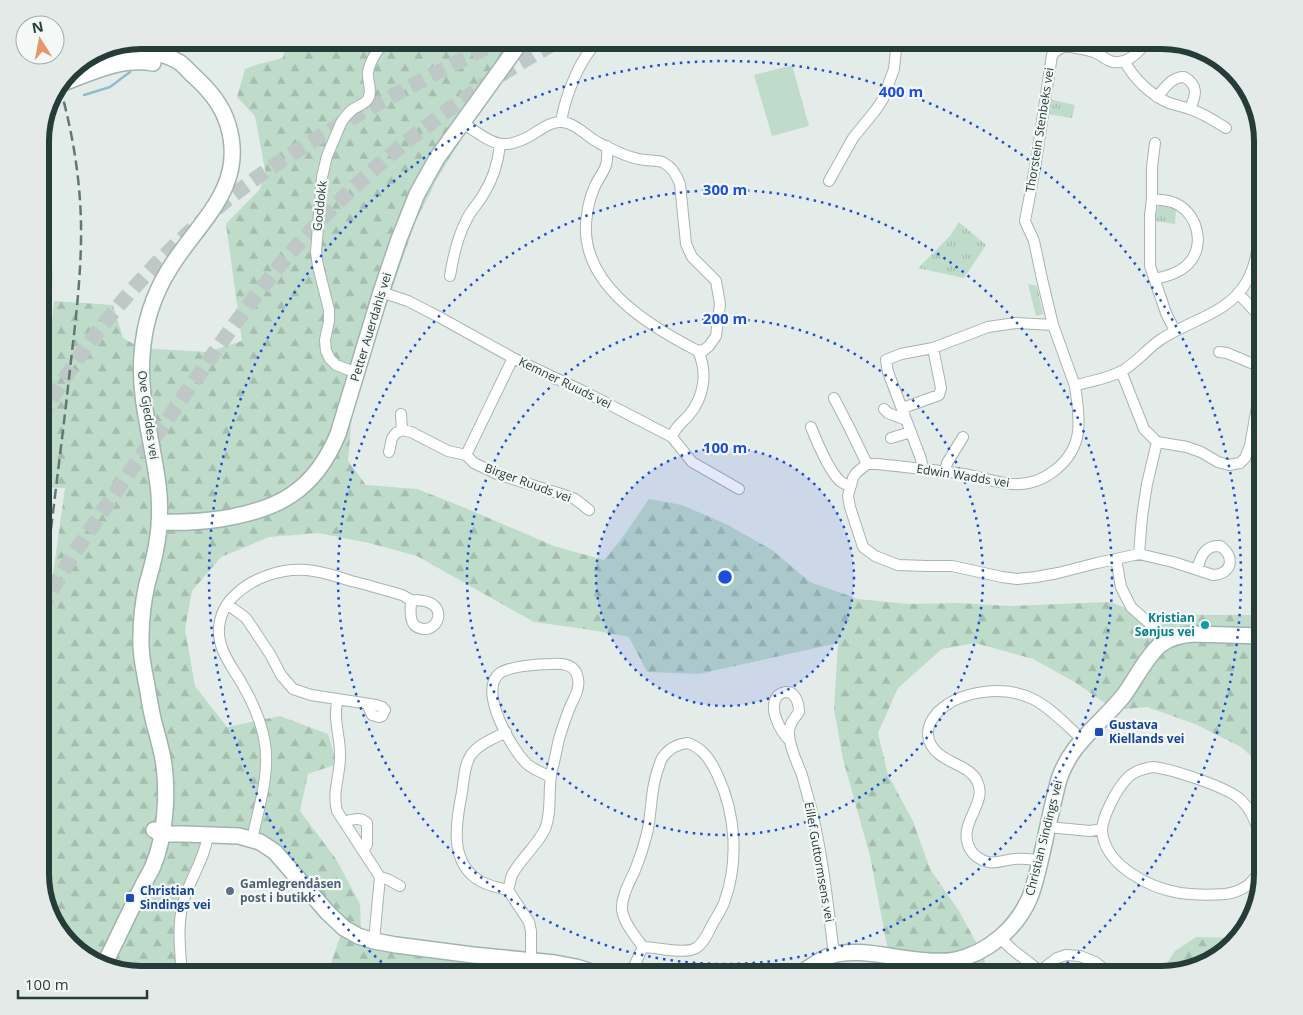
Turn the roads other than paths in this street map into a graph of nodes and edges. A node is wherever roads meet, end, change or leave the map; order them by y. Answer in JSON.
{"nodes":[{"id":1,"x":136,"y":49,"type":"edge"},
{"id":2,"x":379,"y":49,"type":"edge"},
{"id":3,"x":516,"y":49,"type":"edge"},
{"id":4,"x":590,"y":49,"type":"edge"},
{"id":5,"x":896,"y":49,"type":"edge"},
{"id":6,"x":1058,"y":49,"type":"edge"},
{"id":7,"x":1084,"y":49,"type":"edge"},
{"id":8,"x":1140,"y":49,"type":"edge"},
{"id":9,"x":99,"y":59,"type":"edge"},
{"id":10,"x":1125,"y":62,"type":"junction"},
{"id":11,"x":72,"y":80,"type":"edge"},
{"id":12,"x":1157,"y":97,"type":"junction"},
{"id":13,"x":1190,"y":108,"type":"junction"},
{"id":14,"x":463,"y":122,"type":"junction"},
{"id":15,"x":561,"y":122,"type":"junction"},
{"id":16,"x":1226,"y":128,"type":"dead end"},
{"id":17,"x":1155,"y":143,"type":"dead end"},
{"id":18,"x":500,"y":144,"type":"junction"},
{"id":19,"x":606,"y":146,"type":"junction"},
{"id":20,"x":829,"y":181,"type":"dead end"},
{"id":21,"x":1152,"y":199,"type":"junction"},
{"id":22,"x":1025,"y":221,"type":"joint"},
{"id":23,"x":1254,"y":267,"type":"edge"},
{"id":24,"x":450,"y":276,"type":"dead end"},
{"id":25,"x":1154,"y":280,"type":"junction"},
{"id":26,"x":381,"y":292,"type":"junction"},
{"id":27,"x":1238,"y":293,"type":"junction"},
{"id":28,"x":1254,"y":309,"type":"edge"},
{"id":29,"x":1053,"y":324,"type":"junction"},
{"id":30,"x":1174,"y":331,"type":"junction"},
{"id":31,"x":933,"y":348,"type":"junction"},
{"id":32,"x":698,"y":351,"type":"junction"},
{"id":33,"x":1219,"y":352,"type":"dead end"},
{"id":34,"x":513,"y":358,"type":"junction"},
{"id":35,"x":1254,"y":364,"type":"edge"},
{"id":36,"x":1121,"y":371,"type":"junction"},
{"id":37,"x":357,"y":373,"type":"junction"},
{"id":38,"x":1075,"y":386,"type":"junction"},
{"id":39,"x":834,"y":398,"type":"dead end"},
{"id":40,"x":902,"y":408,"type":"junction"},
{"id":41,"x":884,"y":409,"type":"dead end"},
{"id":42,"x":401,"y":414,"type":"dead end"},
{"id":43,"x":906,"y":420,"type":"junction"},
{"id":44,"x":1254,"y":424,"type":"edge"},
{"id":45,"x":812,"y":427,"type":"dead end"},
{"id":46,"x":402,"y":430,"type":"junction"},
{"id":47,"x":911,"y":432,"type":"junction"},
{"id":48,"x":672,"y":437,"type":"junction"},
{"id":49,"x":963,"y":437,"type":"dead end"},
{"id":50,"x":892,"y":438,"type":"dead end"},
{"id":51,"x":1157,"y":442,"type":"junction"},
{"id":52,"x":389,"y":452,"type":"dead end"},
{"id":53,"x":466,"y":455,"type":"junction"},
{"id":54,"x":867,"y":464,"type":"junction"},
{"id":55,"x":922,"y":469,"type":"junction"},
{"id":56,"x":945,"y":472,"type":"junction"},
{"id":57,"x":850,"y":486,"type":"junction"},
{"id":58,"x":739,"y":489,"type":"dead end"},
{"id":59,"x":589,"y":510,"type":"dead end"},
{"id":60,"x":159,"y":522,"type":"junction"},
{"id":61,"x":1139,"y":554,"type":"junction"},
{"id":62,"x":1116,"y":559,"type":"junction"},
{"id":63,"x":1197,"y":569,"type":"dead end"},
{"id":64,"x":411,"y":600,"type":"dead end"},
{"id":65,"x":227,"y":604,"type":"junction"},
{"id":66,"x":1254,"y":636,"type":"edge"},
{"id":67,"x":1164,"y":642,"type":"junction"},
{"id":68,"x":338,"y":699,"type":"junction"},
{"id":69,"x":367,"y":704,"type":"dead end"},
{"id":70,"x":506,"y":732,"type":"junction"},
{"id":71,"x":1082,"y":739,"type":"junction"},
{"id":72,"x":790,"y":741,"type":"dead end"},
{"id":73,"x":551,"y":777,"type":"junction"},
{"id":74,"x":1254,"y":818,"type":"edge"},
{"id":75,"x":344,"y":822,"type":"junction"},
{"id":76,"x":1048,"y":827,"type":"junction"},
{"id":77,"x":1102,"y":829,"type":"junction"},
{"id":78,"x":159,"y":830,"type":"junction"},
{"id":79,"x":208,"y":835,"type":"junction"},
{"id":80,"x":252,"y":839,"type":"junction"},
{"id":81,"x":364,"y":851,"type":"junction"},
{"id":82,"x":1040,"y":861,"type":"junction"},
{"id":83,"x":380,"y":877,"type":"junction"},
{"id":84,"x":1254,"y":878,"type":"edge"},
{"id":85,"x":400,"y":886,"type":"dead end"},
{"id":86,"x":508,"y":890,"type":"junction"},
{"id":87,"x":1000,"y":938,"type":"junction"},
{"id":88,"x":374,"y":941,"type":"junction"},
{"id":89,"x":643,"y":947,"type":"junction"},
{"id":90,"x":834,"y":955,"type":"junction"},
{"id":91,"x":107,"y":959,"type":"edge"},
{"id":92,"x":531,"y":960,"type":"junction"},
{"id":93,"x":182,"y":966,"type":"edge"},
{"id":94,"x":570,"y":966,"type":"edge"},
{"id":95,"x":634,"y":966,"type":"edge"},
{"id":96,"x":814,"y":966,"type":"edge"},
{"id":97,"x":1032,"y":966,"type":"edge"},
{"id":98,"x":1048,"y":966,"type":"edge"},
{"id":99,"x":1100,"y":966,"type":"edge"}],
"edges":[{"from":1,"to":9,"type":"street","name":"Ove Gjeddes vei"},
{"from":1,"to":11,"type":"street","name":"Ove Gjeddes vei"},
{"from":1,"to":60,"type":"street","name":"Ove Gjeddes vei"},
{"from":2,"to":37,"type":"street","name":"Goddokk"},
{"from":3,"to":14,"type":"street","name":"Petter Auerdahls vei"},
{"from":4,"to":15,"type":"street"},
{"from":5,"to":20,"type":"street"},
{"from":6,"to":22,"type":"street","name":"Thorstein Stenbeks vei"},
{"from":7,"to":10,"type":"street","name":"Thorstein Stenbeks vei"},
{"from":8,"to":10,"type":"street"},
{"from":10,"to":12,"type":"street"},
{"from":12,"to":13,"type":"street"},
{"from":12,"to":13,"type":"street"},
{"from":13,"to":16,"type":"street"},
{"from":14,"to":18,"type":"street"},
{"from":14,"to":26,"type":"street","name":"Petter Auerdahls vei"},
{"from":15,"to":18,"type":"street"},
{"from":15,"to":19,"type":"street"},
{"from":17,"to":21,"type":"street"},
{"from":18,"to":24,"type":"street"},
{"from":19,"to":32,"type":"street"},
{"from":19,"to":32,"type":"street"},
{"from":21,"to":25,"type":"street"},
{"from":21,"to":25,"type":"street"},
{"from":22,"to":29,"type":"street","name":"Edwin Wadds vei"},
{"from":23,"to":27,"type":"street"},
{"from":25,"to":30,"type":"street"},
{"from":26,"to":34,"type":"street","name":"Kemner Ruuds vei"},
{"from":26,"to":37,"type":"street","name":"Petter Auerdahls vei"},
{"from":27,"to":28,"type":"street"},
{"from":27,"to":30,"type":"street"},
{"from":29,"to":31,"type":"street"},
{"from":29,"to":38,"type":"street","name":"Edwin Wadds vei"},
{"from":30,"to":36,"type":"street"},
{"from":31,"to":40,"type":"street"},
{"from":31,"to":40,"type":"street"},
{"from":32,"to":48,"type":"street"},
{"from":33,"to":35,"type":"street"},
{"from":34,"to":48,"type":"street","name":"Kemner Ruuds vei"},
{"from":34,"to":53,"type":"street"},
{"from":36,"to":38,"type":"street"},
{"from":36,"to":51,"type":"street"},
{"from":37,"to":60,"type":"street","name":"Petter Auerdahls vei"},
{"from":38,"to":56,"type":"street","name":"Edwin Wadds vei"},
{"from":39,"to":54,"type":"street"},
{"from":40,"to":43,"type":"street"},
{"from":41,"to":43,"type":"street"},
{"from":42,"to":46,"type":"street"},
{"from":43,"to":47,"type":"street"},
{"from":44,"to":51,"type":"street"},
{"from":45,"to":57,"type":"street"},
{"from":46,"to":52,"type":"street"},
{"from":46,"to":53,"type":"street","name":"Birger Ruuds vei"},
{"from":47,"to":50,"type":"street"},
{"from":47,"to":55,"type":"street"},
{"from":48,"to":58,"type":"street","name":"Kemner Ruuds vei"},
{"from":49,"to":56,"type":"street"},
{"from":51,"to":61,"type":"street"},
{"from":53,"to":59,"type":"street","name":"Birger Ruuds vei"},
{"from":54,"to":55,"type":"street","name":"Edwin Wadds vei"},
{"from":54,"to":57,"type":"street"},
{"from":55,"to":56,"type":"street","name":"Edwin Wadds vei"},
{"from":57,"to":62,"type":"street"},
{"from":60,"to":78,"type":"street","name":"Ove Gjeddes vei"},
{"from":61,"to":62,"type":"street"},
{"from":61,"to":63,"type":"street"},
{"from":62,"to":67,"type":"street"},
{"from":64,"to":65,"type":"street"},
{"from":65,"to":68,"type":"street"},
{"from":65,"to":80,"type":"street"},
{"from":66,"to":67,"type":"street"},
{"from":67,"to":71,"type":"street","name":"Christian Sindings vei"},
{"from":68,"to":69,"type":"street"},
{"from":68,"to":75,"type":"street"},
{"from":70,"to":73,"type":"street"},
{"from":70,"to":73,"type":"street"},
{"from":70,"to":86,"type":"street"},
{"from":71,"to":76,"type":"street","name":"Christian Sindings vei"},
{"from":71,"to":82,"type":"street"},
{"from":72,"to":90,"type":"street","name":"Eillef Guttormsens vei"},
{"from":73,"to":86,"type":"street"},
{"from":74,"to":77,"type":"street"},
{"from":75,"to":81,"type":"street"},
{"from":75,"to":81,"type":"street"},
{"from":76,"to":77,"type":"street"},
{"from":76,"to":82,"type":"street","name":"Christian Sindings vei"},
{"from":77,"to":84,"type":"street"},
{"from":78,"to":79,"type":"street"},
{"from":78,"to":91,"type":"street","name":"Ove Gjeddes vei"},
{"from":79,"to":80,"type":"street"},
{"from":79,"to":93,"type":"street"},
{"from":80,"to":88,"type":"street"},
{"from":81,"to":83,"type":"street"},
{"from":82,"to":87,"type":"street","name":"Christian Sindings vei"},
{"from":83,"to":85,"type":"street"},
{"from":83,"to":88,"type":"street"},
{"from":86,"to":92,"type":"street"},
{"from":87,"to":90,"type":"street","name":"Christian Sindings vei"},
{"from":87,"to":97,"type":"street"},
{"from":88,"to":92,"type":"street"},
{"from":89,"to":89,"type":"street"},
{"from":89,"to":95,"type":"street"},
{"from":90,"to":96,"type":"street","name":"Christian Sindings vei"},
{"from":92,"to":94,"type":"street"},
{"from":98,"to":99,"type":"street"}]}
